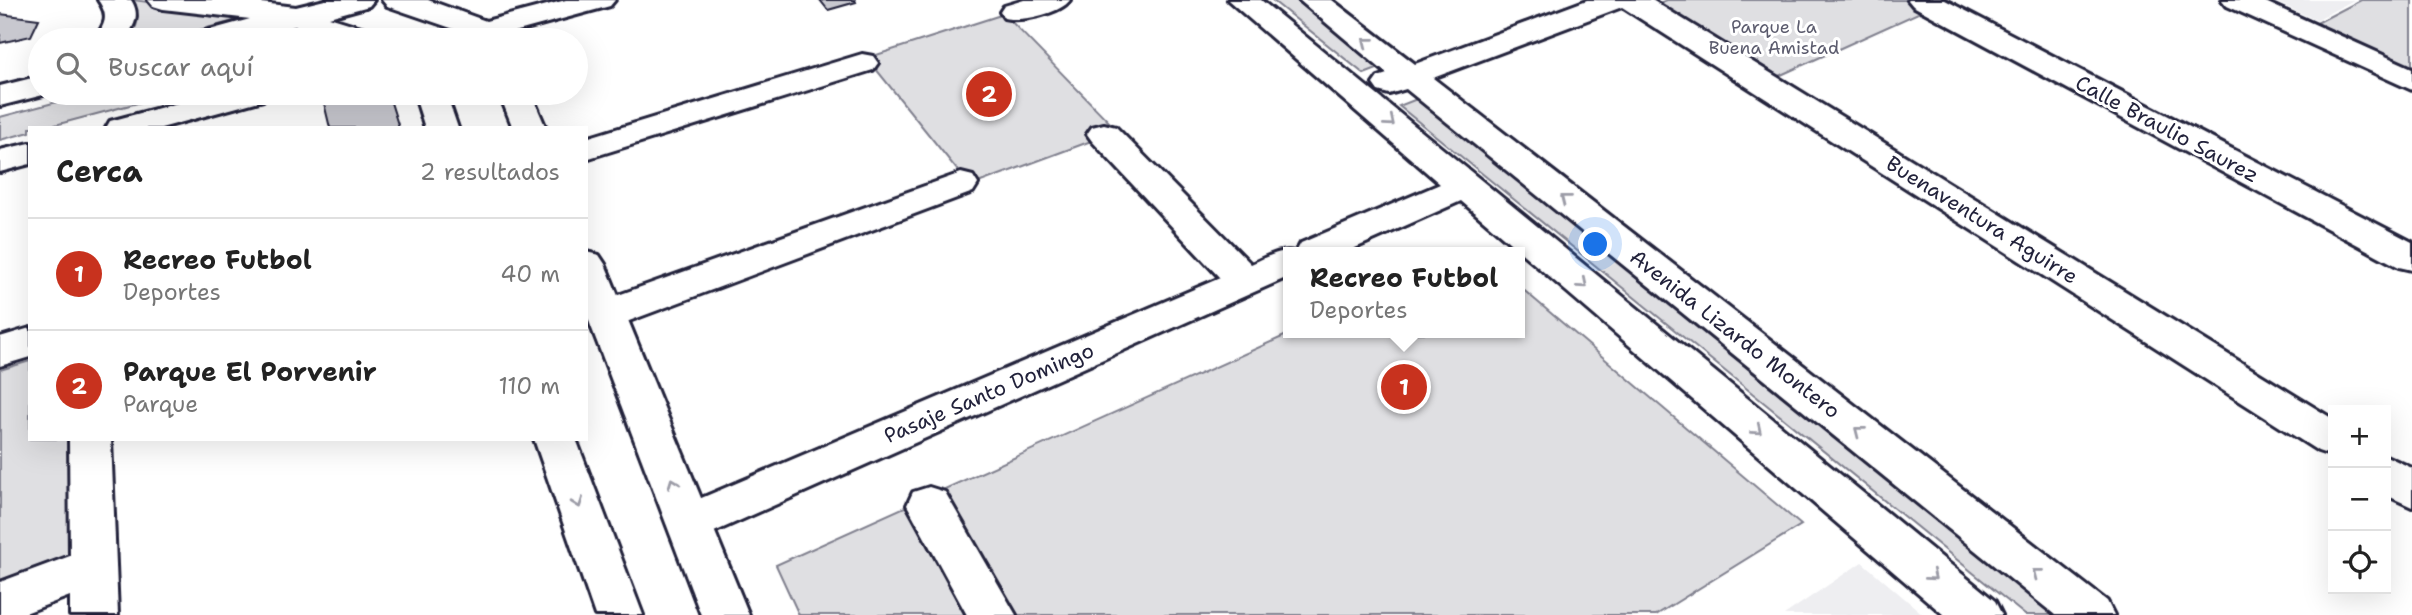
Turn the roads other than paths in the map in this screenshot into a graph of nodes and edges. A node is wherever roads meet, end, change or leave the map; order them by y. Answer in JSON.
{"nodes":[{"id":1,"x":113,"y":0,"type":"edge"},
{"id":2,"x":163,"y":0,"type":"edge"},
{"id":3,"x":359,"y":0,"type":"edge"},
{"id":4,"x":397,"y":0,"type":"edge"},
{"id":5,"x":600,"y":0,"type":"edge"},
{"id":6,"x":1055,"y":0,"type":"edge"},
{"id":7,"x":1243,"y":0,"type":"edge"},
{"id":8,"x":1314,"y":0,"type":"edge"},
{"id":9,"x":1614,"y":0,"type":"edge"},
{"id":10,"x":1631,"y":0,"type":"edge"},
{"id":11,"x":1923,"y":0,"type":"edge"},
{"id":12,"x":2237,"y":0,"type":"edge"},
{"id":13,"x":1015,"y":12,"type":"dead end"},
{"id":14,"x":295,"y":16,"type":"junction"},
{"id":15,"x":118,"y":28,"type":"edge"},
{"id":16,"x":250,"y":28,"type":"edge"},
{"id":17,"x":334,"y":28,"type":"edge"},
{"id":18,"x":472,"y":28,"type":"edge"},
{"id":19,"x":513,"y":28,"type":"edge"},
{"id":20,"x":862,"y":63,"type":"dead end"},
{"id":21,"x":1410,"y":76,"type":"junction"},
{"id":22,"x":2412,"y":80,"type":"edge"},
{"id":23,"x":1358,"y":96,"type":"junction"},
{"id":24,"x":207,"y":105,"type":"edge"},
{"id":25,"x":434,"y":105,"type":"edge"},
{"id":26,"x":520,"y":105,"type":"edge"},
{"id":27,"x":129,"y":126,"type":"edge"},
{"id":28,"x":441,"y":126,"type":"edge"},
{"id":29,"x":529,"y":126,"type":"edge"},
{"id":30,"x":1104,"y":134,"type":"dead end"},
{"id":31,"x":588,"y":148,"type":"edge"},
{"id":32,"x":28,"y":154,"type":"edge"},
{"id":33,"x":0,"y":161,"type":"edge"},
{"id":34,"x":961,"y":184,"type":"dead end"},
{"id":35,"x":1466,"y":187,"type":"junction"},
{"id":36,"x":1326,"y":247,"type":"edge"},
{"id":37,"x":2412,"y":258,"type":"edge"},
{"id":38,"x":1283,"y":266,"type":"edge"},
{"id":39,"x":588,"y":269,"type":"edge"},
{"id":40,"x":1246,"y":282,"type":"junction"},
{"id":41,"x":607,"y":314,"type":"junction"},
{"id":42,"x":28,"y":343,"type":"edge"},
{"id":43,"x":0,"y":352,"type":"edge"},
{"id":44,"x":2328,"y":437,"type":"edge"},
{"id":45,"x":90,"y":441,"type":"edge"},
{"id":46,"x":556,"y":441,"type":"edge"},
{"id":47,"x":2391,"y":476,"type":"edge"},
{"id":48,"x":2412,"y":490,"type":"edge"},
{"id":49,"x":929,"y":505,"type":"dead end"},
{"id":50,"x":689,"y":523,"type":"junction"},
{"id":51,"x":93,"y":567,"type":"junction"},
{"id":52,"x":0,"y":602,"type":"edge"},
{"id":53,"x":94,"y":615,"type":"edge"},
{"id":54,"x":619,"y":615,"type":"edge"},
{"id":55,"x":725,"y":615,"type":"edge"},
{"id":56,"x":992,"y":615,"type":"edge"},
{"id":57,"x":1978,"y":615,"type":"edge"},
{"id":58,"x":2090,"y":615,"type":"edge"}],
"edges":[{"from":1,"to":15,"type":"street"},
{"from":2,"to":14,"type":"street"},
{"from":3,"to":14,"type":"street"},
{"from":4,"to":18,"type":"street"},
{"from":5,"to":19,"type":"street"},
{"from":6,"to":13,"type":"street"},
{"from":7,"to":23,"type":"street"},
{"from":21,"to":8,"type":"street","name":"Avenida Lizardo Montero","one_way":true},
{"from":9,"to":21,"type":"street"},
{"from":10,"to":44,"type":"street","name":"Buenaventura Aguirre"},
{"from":11,"to":37,"type":"street","name":"Calle Braulio Saurez"},
{"from":12,"to":22,"type":"street"},
{"from":14,"to":16,"type":"street"},
{"from":14,"to":17,"type":"street"},
{"from":20,"to":31,"type":"street"},
{"from":21,"to":23,"type":"street"},
{"from":58,"to":21,"type":"street","name":"Avenida Lizardo Montero","one_way":true},
{"from":23,"to":35,"type":"street","one_way":true},
{"from":24,"to":27,"type":"street"},
{"from":25,"to":28,"type":"street"},
{"from":26,"to":29,"type":"street"},
{"from":30,"to":40,"type":"street"},
{"from":32,"to":33,"type":"street"},
{"from":34,"to":41,"type":"street"},
{"from":35,"to":36,"type":"street"},
{"from":35,"to":57,"type":"street","one_way":true},
{"from":38,"to":40,"type":"street","name":"Pasaje Santo Domingo"},
{"from":39,"to":41,"type":"street"},
{"from":40,"to":50,"type":"street","name":"Pasaje Santo Domingo"},
{"from":50,"to":41,"type":"street","one_way":true},
{"from":42,"to":43,"type":"street"},
{"from":45,"to":51,"type":"street"},
{"from":46,"to":54,"type":"street","one_way":true},
{"from":47,"to":48,"type":"street"},
{"from":49,"to":56,"type":"street"},
{"from":50,"to":55,"type":"street"},
{"from":51,"to":52,"type":"street"},
{"from":51,"to":53,"type":"street"}]}
